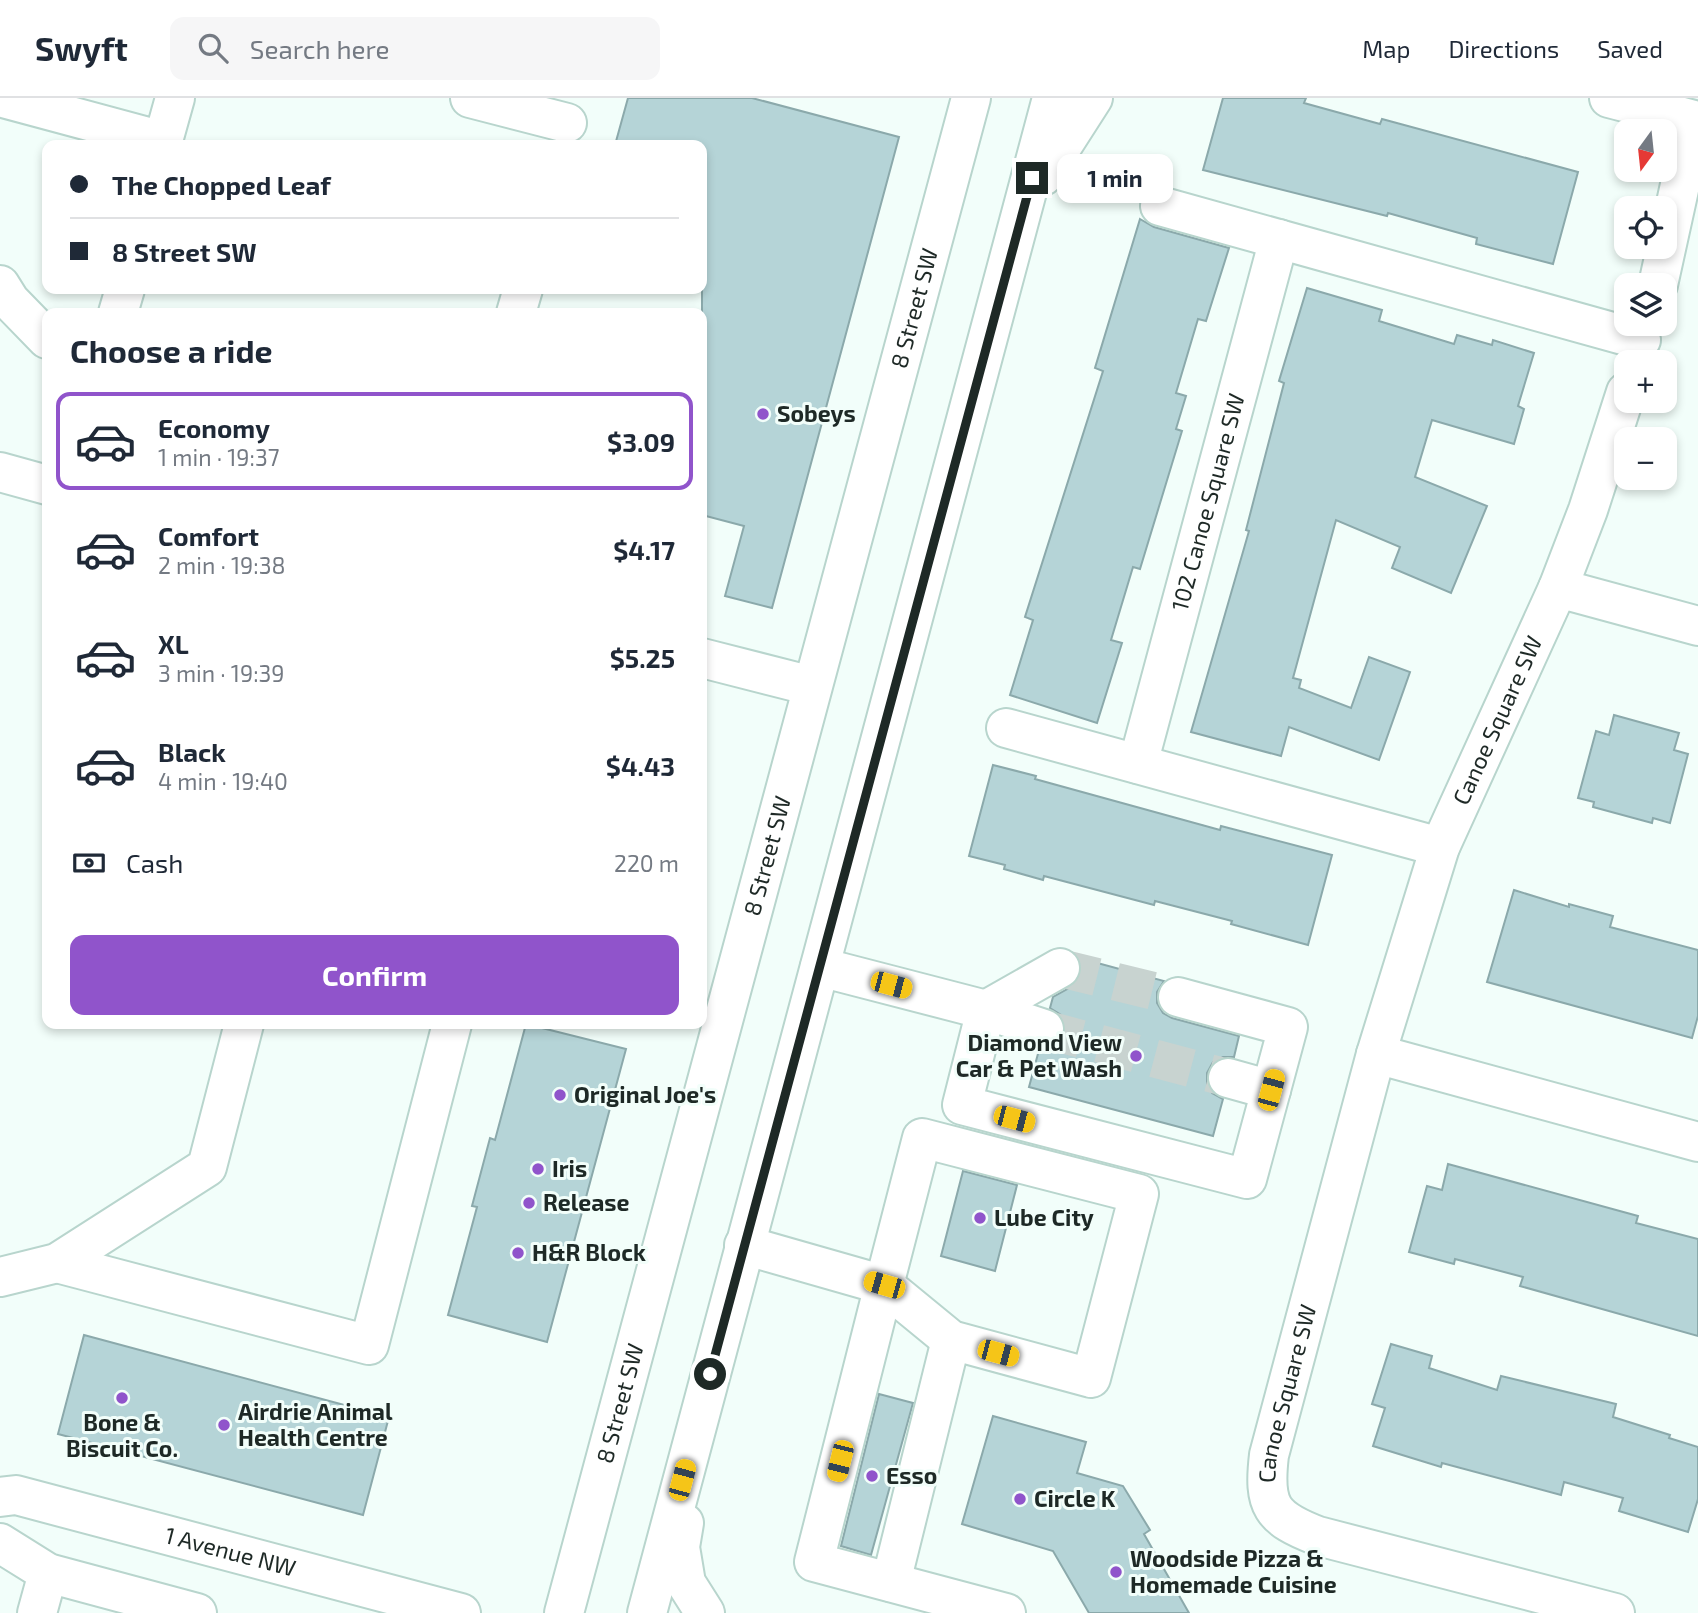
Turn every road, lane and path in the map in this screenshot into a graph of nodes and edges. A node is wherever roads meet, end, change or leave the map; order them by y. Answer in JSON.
{"nodes":[{"id":1,"x":3,"y":98,"type":"edge"},
{"id":2,"x":175,"y":98,"type":"edge"},
{"id":3,"x":470,"y":98,"type":"edge"},
{"id":4,"x":971,"y":98,"type":"edge"},
{"id":5,"x":1052,"y":98,"type":"edge"},
{"id":6,"x":1093,"y":98,"type":"edge"},
{"id":7,"x":1609,"y":98,"type":"edge"},
{"id":8,"x":1696,"y":121,"type":"edge"},
{"id":9,"x":567,"y":122,"type":"edge"},
{"id":10,"x":151,"y":140,"type":"edge"},
{"id":11,"x":163,"y":140,"type":"edge"},
{"id":12,"x":1025,"y":204,"type":"junction"},
{"id":13,"x":1160,"y":206,"type":"dead end"},
{"id":14,"x":1279,"y":239,"type":"junction"},
{"id":15,"x":1661,"y":273,"type":"edge"},
{"id":16,"x":0,"y":285,"type":"edge"},
{"id":17,"x":42,"y":334,"type":"edge"},
{"id":18,"x":1641,"y":342,"type":"edge"},
{"id":19,"x":1619,"y":413,"type":"edge"},
{"id":20,"x":0,"y":472,"type":"edge"},
{"id":21,"x":42,"y":484,"type":"edge"},
{"id":22,"x":1558,"y":588,"type":"junction"},
{"id":23,"x":1698,"y":626,"type":"edge"},
{"id":24,"x":707,"y":658,"type":"edge"},
{"id":25,"x":812,"y":686,"type":"junction"},
{"id":26,"x":1006,"y":728,"type":"dead end"},
{"id":27,"x":1138,"y":764,"type":"junction"},
{"id":28,"x":1440,"y":846,"type":"junction"},
{"id":29,"x":820,"y":967,"type":"junction"},
{"id":30,"x":1060,"y":968,"type":"tunnel mouth"},
{"id":31,"x":1178,"y":997,"type":"tunnel mouth"},
{"id":32,"x":986,"y":1010,"type":"junction"},
{"id":33,"x":243,"y":1029,"type":"edge"},
{"id":34,"x":451,"y":1029,"type":"edge"},
{"id":35,"x":1044,"y":1029,"type":"tunnel mouth"},
{"id":36,"x":1376,"y":1054,"type":"junction"},
{"id":37,"x":1228,"y":1079,"type":"tunnel mouth"},
{"id":38,"x":1271,"y":1090,"type":"junction"},
{"id":39,"x":962,"y":1105,"type":"junction"},
{"id":40,"x":1698,"y":1142,"type":"edge"},
{"id":41,"x":951,"y":1146,"type":"junction"},
{"id":42,"x":744,"y":1244,"type":"junction"},
{"id":43,"x":57,"y":1263,"type":"junction"},
{"id":44,"x":1,"y":1280,"type":"edge"},
{"id":45,"x":884,"y":1285,"type":"junction"},
{"id":46,"x":951,"y":1340,"type":"junction"},
{"id":47,"x":703,"y":1400,"type":"junction"},
{"id":48,"x":0,"y":1497,"type":"edge"},
{"id":49,"x":0,"y":1543,"type":"edge"},
{"id":50,"x":48,"y":1573,"type":"junction"},
{"id":51,"x":891,"y":1582,"type":"junction"},
{"id":52,"x":37,"y":1613,"type":"edge"},
{"id":53,"x":197,"y":1613,"type":"edge"},
{"id":54,"x":461,"y":1613,"type":"edge"},
{"id":55,"x":564,"y":1613,"type":"edge"},
{"id":56,"x":647,"y":1613,"type":"edge"},
{"id":57,"x":705,"y":1613,"type":"edge"},
{"id":58,"x":1006,"y":1613,"type":"edge"},
{"id":59,"x":1615,"y":1613,"type":"edge"}],
"edges":[{"from":1,"to":10,"type":"street"},
{"from":2,"to":11,"type":"street"},
{"from":3,"to":9,"type":"street"},
{"from":4,"to":25,"type":"street","name":"8 Street SW"},
{"from":5,"to":12,"type":"street"},
{"from":6,"to":12,"type":"street"},
{"from":7,"to":8,"type":"street"},
{"from":8,"to":15,"type":"street"},
{"from":12,"to":29,"type":"street"},
{"from":13,"to":14,"type":"street"},
{"from":14,"to":18,"type":"street"},
{"from":14,"to":27,"type":"street","name":"102 Canoe Square SW"},
{"from":16,"to":17,"type":"street"},
{"from":19,"to":22,"type":"street","name":"Canoe Square SW"},
{"from":20,"to":21,"type":"street"},
{"from":22,"to":23,"type":"street"},
{"from":22,"to":28,"type":"street","name":"Canoe Square SW"},
{"from":24,"to":25,"type":"street"},
{"from":25,"to":55,"type":"street","name":"8 Street SW"},
{"from":26,"to":27,"type":"street"},
{"from":27,"to":28,"type":"street"},
{"from":28,"to":36,"type":"street","name":"Canoe Square SW"},
{"from":29,"to":32,"type":"street"},
{"from":29,"to":42,"type":"street"},
{"from":30,"to":32,"type":"street"},
{"from":31,"to":38,"type":"street"},
{"from":32,"to":35,"type":"street"},
{"from":32,"to":39,"type":"street"},
{"from":33,"to":43,"type":"street"},
{"from":34,"to":43,"type":"street"},
{"from":36,"to":40,"type":"street"},
{"from":36,"to":59,"type":"street","name":"Canoe Square SW"},
{"from":37,"to":38,"type":"street"},
{"from":38,"to":39,"type":"street"},
{"from":39,"to":41,"type":"street"},
{"from":41,"to":45,"type":"street"},
{"from":41,"to":46,"type":"street"},
{"from":42,"to":45,"type":"street"},
{"from":42,"to":47,"type":"street"},
{"from":43,"to":44,"type":"street"},
{"from":45,"to":46,"type":"street"},
{"from":45,"to":51,"type":"street"},
{"from":46,"to":51,"type":"street"},
{"from":47,"to":56,"type":"street"},
{"from":47,"to":57,"type":"street"},
{"from":48,"to":54,"type":"street","name":"1 Avenue NW"},
{"from":49,"to":50,"type":"street"},
{"from":50,"to":52,"type":"street"},
{"from":50,"to":53,"type":"street"},
{"from":51,"to":58,"type":"street"}]}
